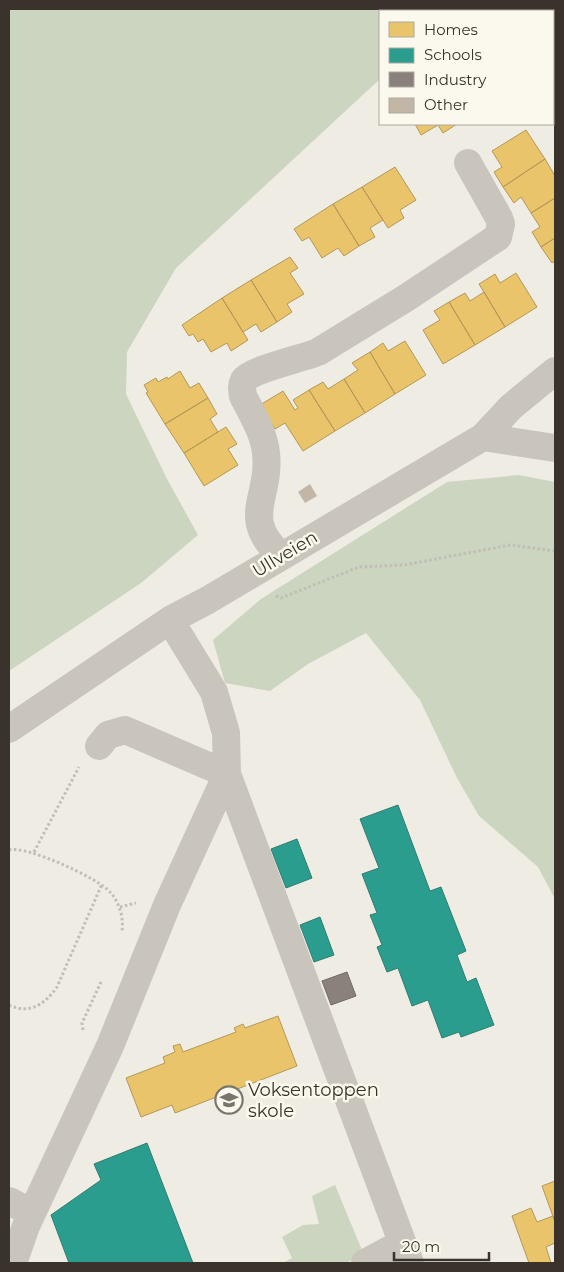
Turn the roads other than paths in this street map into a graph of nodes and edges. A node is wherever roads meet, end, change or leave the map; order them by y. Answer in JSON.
{"nodes":[{"id":1,"x":468,"y":163,"type":"dead end"},
{"id":2,"x":555,"y":372,"type":"edge"},
{"id":3,"x":483,"y":437,"type":"junction"},
{"id":4,"x":555,"y":448,"type":"edge"},
{"id":5,"x":281,"y":556,"type":"junction"},
{"id":6,"x":170,"y":620,"type":"junction"},
{"id":7,"x":9,"y":729,"type":"edge"},
{"id":8,"x":91,"y":754,"type":"road end"},
{"id":9,"x":227,"y":774,"type":"junction"},
{"id":10,"x":20,"y":1207,"type":"edge"},
{"id":11,"x":406,"y":1253,"type":"edge"},
{"id":12,"x":13,"y":1263,"type":"edge"},
{"id":13,"x":365,"y":1263,"type":"edge"}],
"edges":[{"from":1,"to":5,"type":"street"},
{"from":2,"to":3,"type":"street","name":"Ullveien"},
{"from":3,"to":4,"type":"street"},
{"from":3,"to":5,"type":"street","name":"Ullveien"},
{"from":5,"to":6,"type":"street","name":"Ullveien"},
{"from":6,"to":7,"type":"street","name":"Ullveien"},
{"from":6,"to":9,"type":"street"},
{"from":8,"to":9,"type":"street"},
{"from":9,"to":10,"type":"street"},
{"from":9,"to":11,"type":"street"},
{"from":10,"to":12,"type":"street"},
{"from":11,"to":13,"type":"street"}]}
